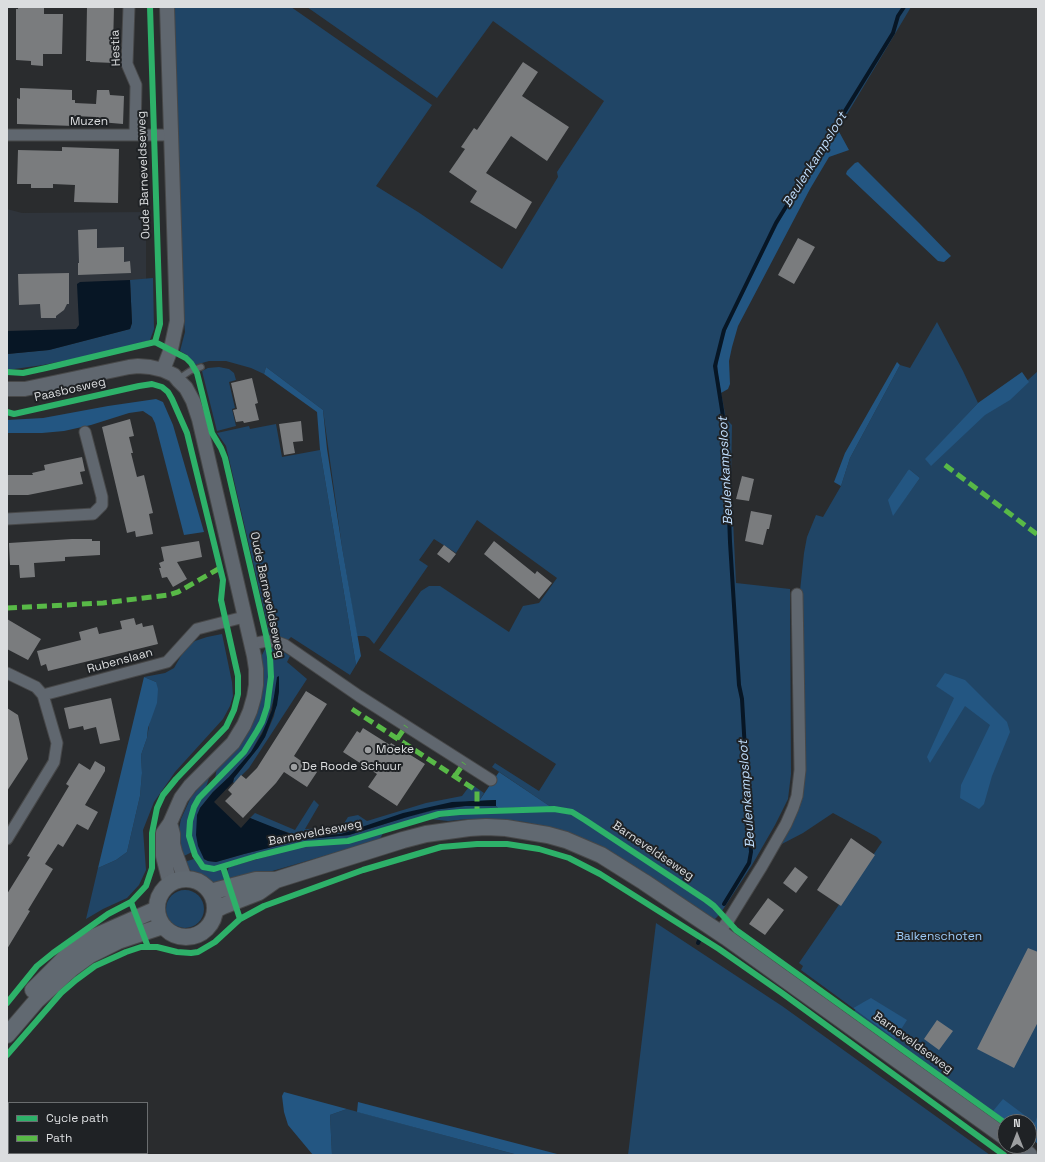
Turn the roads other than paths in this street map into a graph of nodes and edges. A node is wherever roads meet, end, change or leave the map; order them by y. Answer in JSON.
{"nodes":[{"id":1,"x":129,"y":7,"type":"edge"},
{"id":2,"x":167,"y":7,"type":"edge"},
{"id":3,"x":7,"y":135,"type":"edge"},
{"id":4,"x":135,"y":135,"type":"junction"},
{"id":5,"x":172,"y":135,"type":"junction"},
{"id":6,"x":201,"y":367,"type":"dead end"},
{"id":7,"x":163,"y":370,"type":"junction"},
{"id":8,"x":178,"y":380,"type":"junction"},
{"id":9,"x":7,"y":389,"type":"edge"},
{"id":10,"x":85,"y":432,"type":"dead end"},
{"id":11,"x":7,"y":519,"type":"edge"},
{"id":12,"x":797,"y":594,"type":"dead end"},
{"id":13,"x":244,"y":617,"type":"junction"},
{"id":14,"x":251,"y":644,"type":"junction"},
{"id":15,"x":7,"y":673,"type":"edge"},
{"id":16,"x":39,"y":691,"type":"junction"},
{"id":17,"x":491,"y":780,"type":"dead end"},
{"id":18,"x":7,"y":839,"type":"edge"},
{"id":19,"x":276,"y":880,"type":"junction"},
{"id":20,"x":178,"y":882,"type":"junction"},
{"id":21,"x":210,"y":892,"type":"junction"},
{"id":22,"x":157,"y":909,"type":"junction"},
{"id":23,"x":215,"y":910,"type":"junction"},
{"id":24,"x":163,"y":926,"type":"junction"},
{"id":25,"x":719,"y":932,"type":"junction"},
{"id":26,"x":7,"y":1022,"type":"edge"},
{"id":27,"x":7,"y":1035,"type":"edge"},
{"id":28,"x":997,"y":1131,"type":"edge"}],
"edges":[{"from":1,"to":4,"type":"street","name":"Hestia"},
{"from":2,"to":5,"type":"street"},
{"from":3,"to":4,"type":"street","name":"Muzen"},
{"from":4,"to":5,"type":"street","name":"Muzen"},
{"from":5,"to":7,"type":"street"},
{"from":6,"to":8,"type":"lane"},
{"from":7,"to":8,"type":"street"},
{"from":7,"to":9,"type":"street","name":"Paasbosweg"},
{"from":8,"to":13,"type":"street"},
{"from":10,"to":11,"type":"street"},
{"from":12,"to":25,"type":"street"},
{"from":13,"to":14,"type":"street"},
{"from":13,"to":16,"type":"street","name":"Rubenslaan"},
{"from":14,"to":17,"type":"street","name":"Oude Barneveldseweg"},
{"from":14,"to":20,"type":"street"},
{"from":15,"to":16,"type":"street"},
{"from":16,"to":18,"type":"street"},
{"from":19,"to":21,"type":"main road","name":"Barneveldseweg"},
{"from":19,"to":23,"type":"main road","name":"Barneveldseweg"},
{"from":19,"to":25,"type":"main road","name":"Barneveldseweg"},
{"from":20,"to":21,"type":"main road"},
{"from":20,"to":22,"type":"main road"},
{"from":21,"to":23,"type":"main road"},
{"from":22,"to":24,"type":"main road"},
{"from":22,"to":26,"type":"main road"},
{"from":23,"to":24,"type":"main road"},
{"from":24,"to":27,"type":"main road"},
{"from":25,"to":28,"type":"main road","name":"Barneveldseweg"}]}
